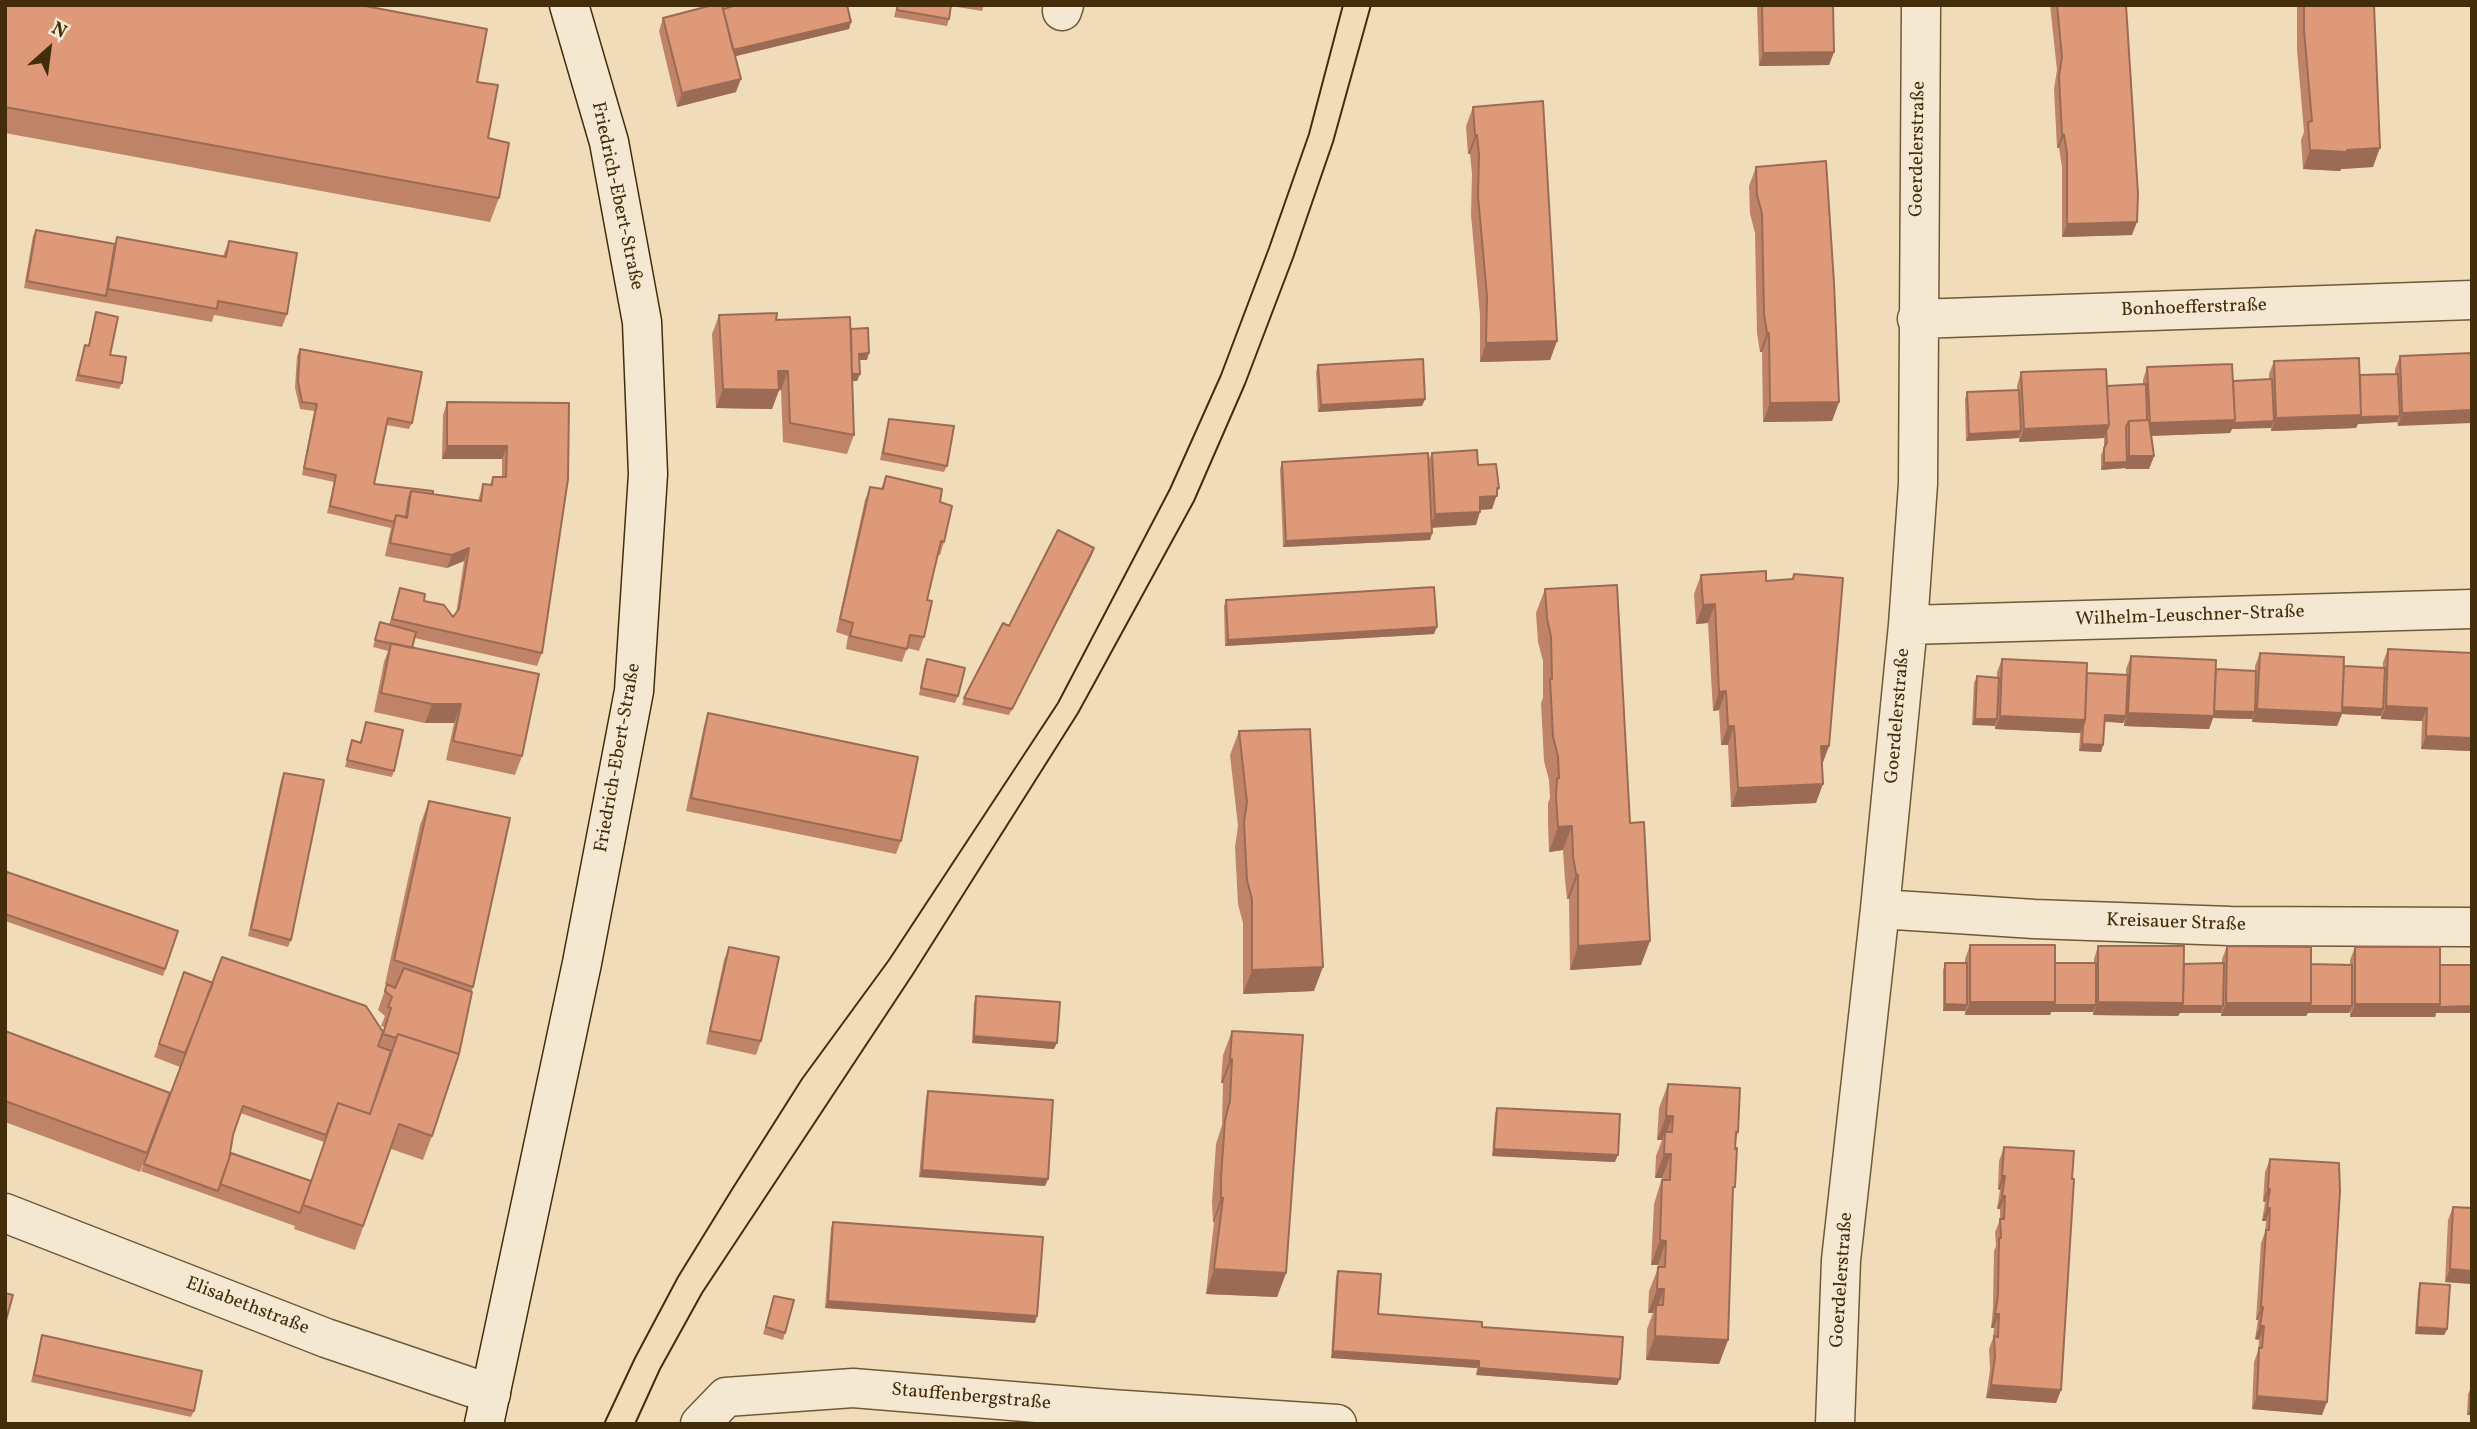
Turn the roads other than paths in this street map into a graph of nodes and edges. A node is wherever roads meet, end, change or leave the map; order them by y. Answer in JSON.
{"nodes":[{"id":1,"x":569,"y":5,"type":"edge"},
{"id":2,"x":1920,"y":5,"type":"edge"},
{"id":3,"x":2472,"y":300,"type":"edge"},
{"id":4,"x":1917,"y":319,"type":"junction"},
{"id":5,"x":2472,"y":609,"type":"edge"},
{"id":6,"x":1908,"y":625,"type":"junction"},
{"id":7,"x":1880,"y":909,"type":"junction"},
{"id":8,"x":2472,"y":927,"type":"edge"},
{"id":9,"x":5,"y":1213,"type":"edge"},
{"id":10,"x":487,"y":1409,"type":"edge"},
{"id":11,"x":713,"y":1410,"type":"edge"},
{"id":12,"x":1337,"y":1424,"type":"edge"},
{"id":13,"x":1835,"y":1424,"type":"edge"}],
"edges":[{"from":1,"to":10,"type":"street","name":"Friedrich-Ebert-Straße"},
{"from":2,"to":4,"type":"street","name":"Goerdelerstraße"},
{"from":3,"to":4,"type":"street","name":"Bonhoefferstraße"},
{"from":4,"to":6,"type":"street","name":"Goerdelerstraße"},
{"from":5,"to":6,"type":"street","name":"Wilhelm-Leuschner-Straße"},
{"from":6,"to":7,"type":"street","name":"Goerdelerstraße"},
{"from":7,"to":8,"type":"street","name":"Kreisauer Straße"},
{"from":7,"to":13,"type":"street","name":"Goerdelerstraße"},
{"from":9,"to":10,"type":"street","name":"Elisabethstraße"},
{"from":11,"to":12,"type":"street","name":"Stauffenbergstraße"}]}
